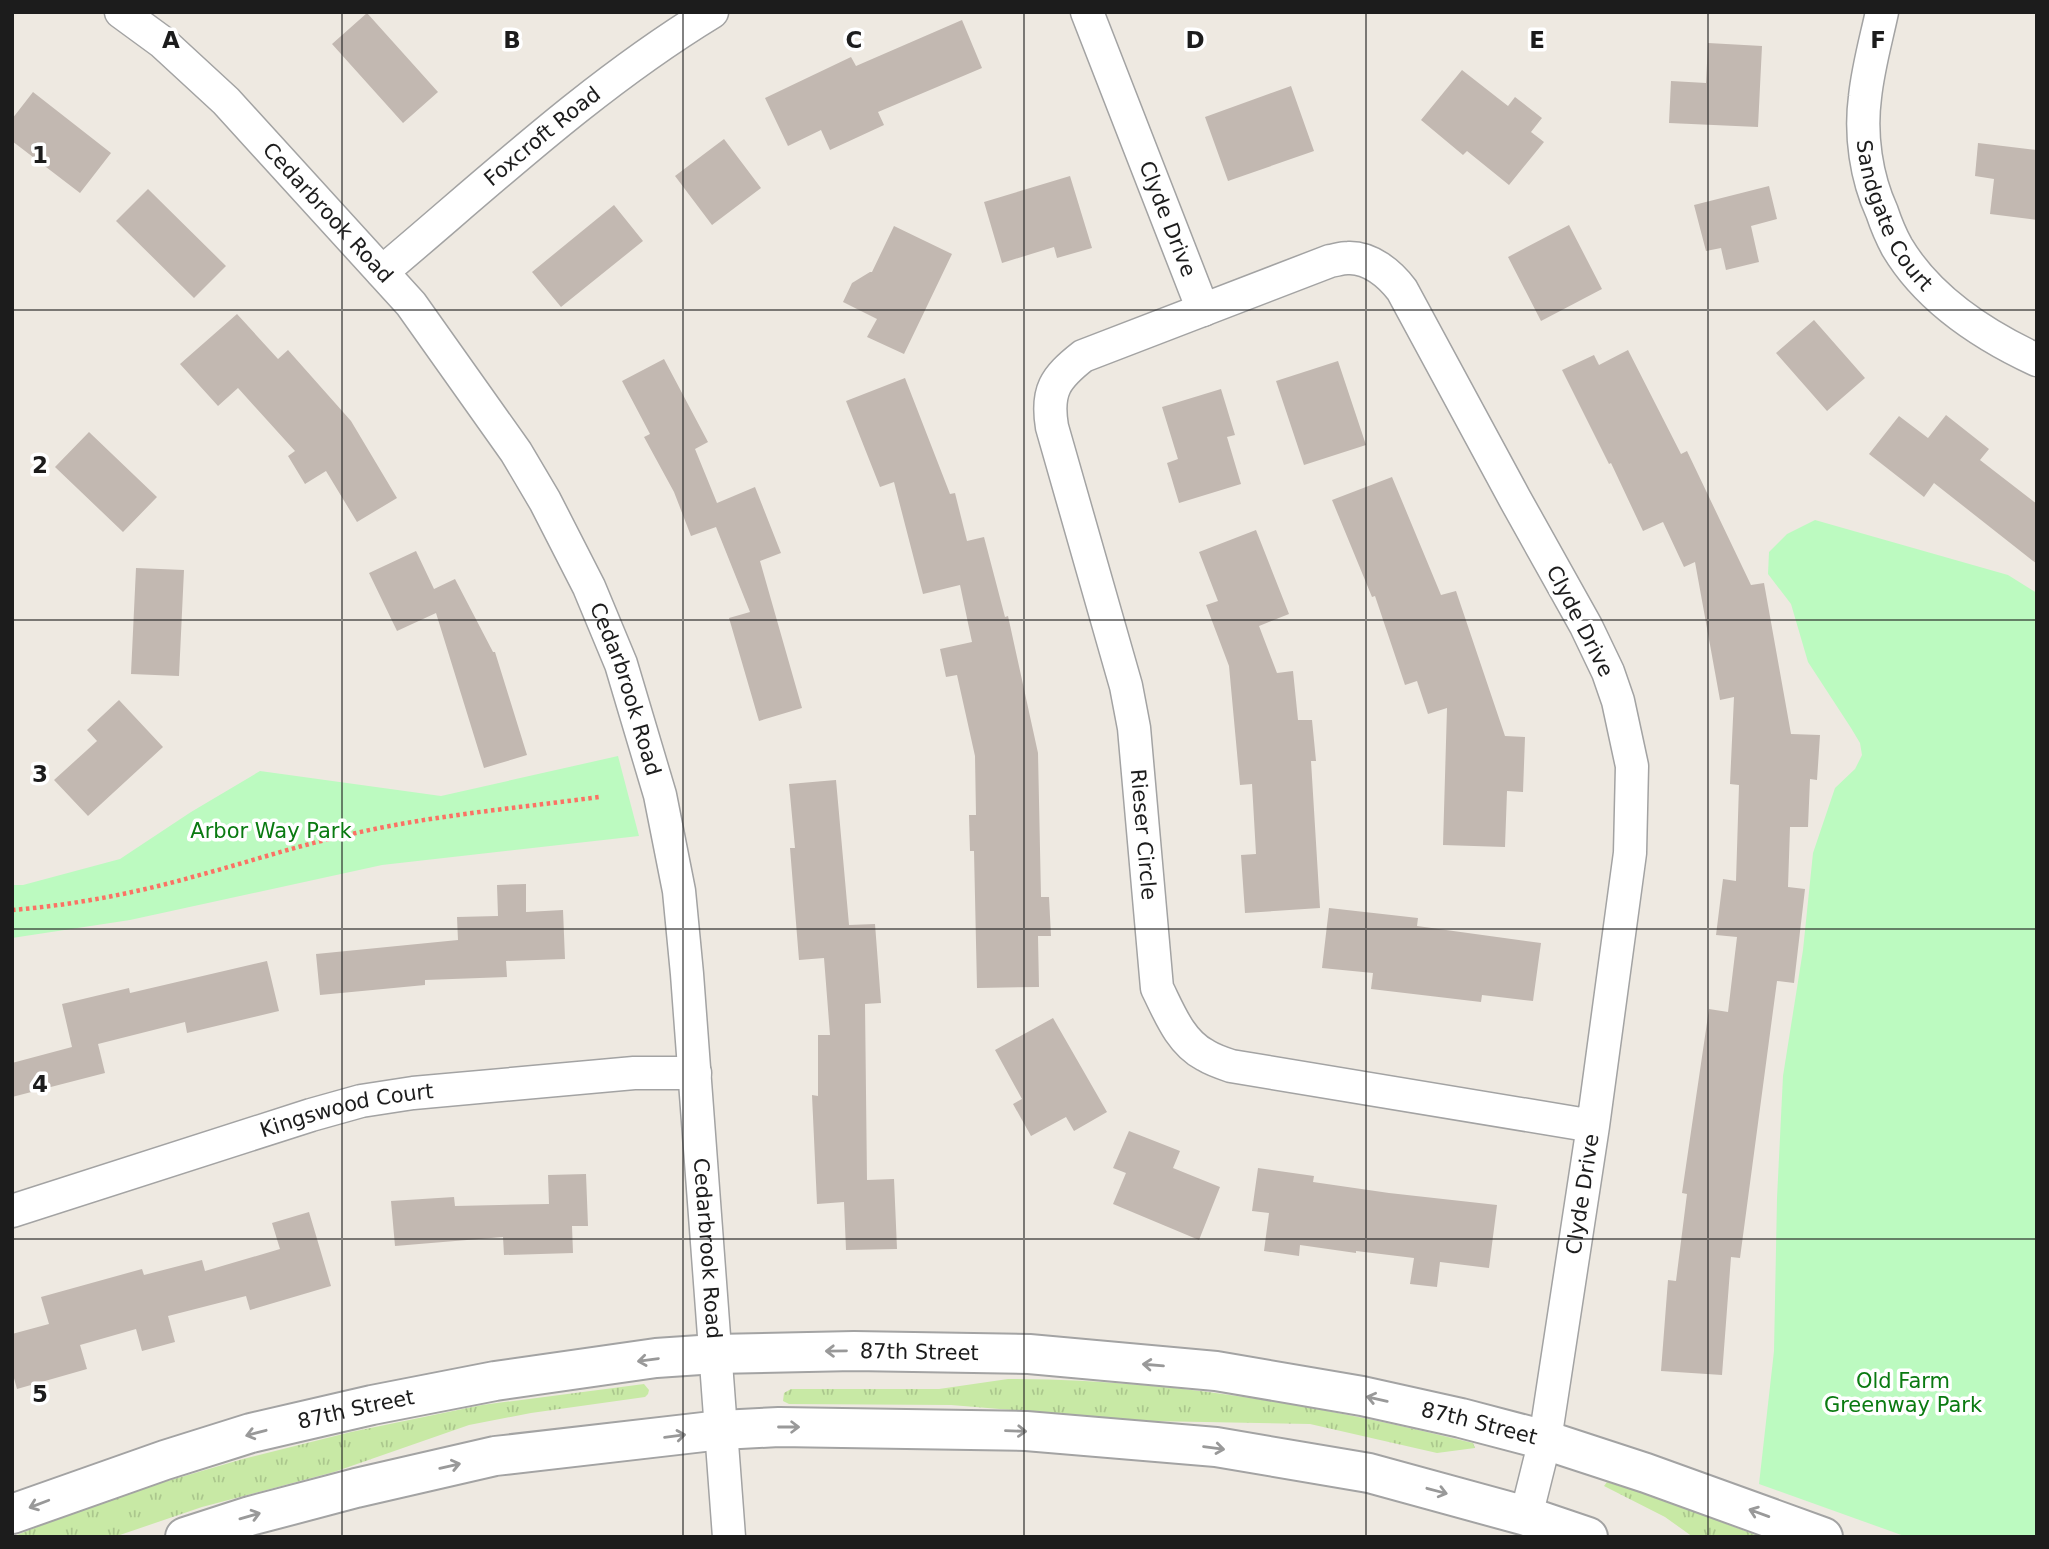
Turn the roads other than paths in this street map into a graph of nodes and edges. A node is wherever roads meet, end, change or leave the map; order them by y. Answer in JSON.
{"nodes":[{"id":1,"x":121,"y":12,"type":"edge"},
{"id":2,"x":1087,"y":12,"type":"edge"},
{"id":3,"x":1882,"y":12,"type":"edge"},
{"id":4,"x":697,"y":16,"type":"edge"},
{"id":5,"x":382,"y":272,"type":"junction"},
{"id":6,"x":1203,"y":310,"type":"junction"},
{"id":7,"x":2037,"y":360,"type":"edge"},
{"id":8,"x":695,"y":1073,"type":"junction"},
{"id":9,"x":1593,"y":1126,"type":"junction"},
{"id":10,"x":12,"y":1211,"type":"edge"},
{"id":11,"x":716,"y":1354,"type":"junction"},
{"id":12,"x":721,"y":1430,"type":"junction"},
{"id":13,"x":1545,"y":1440,"type":"junction"},
{"id":14,"x":12,"y":1514,"type":"edge"},
{"id":15,"x":1526,"y":1516,"type":"junction"},
{"id":16,"x":185,"y":1537,"type":"edge"},
{"id":17,"x":729,"y":1537,"type":"edge"},
{"id":18,"x":1588,"y":1537,"type":"edge"},
{"id":19,"x":1823,"y":1537,"type":"edge"}],
"edges":[{"from":1,"to":5,"type":"street","name":"Cedarbrook Road"},
{"from":2,"to":6,"type":"street","name":"Clyde Drive"},
{"from":3,"to":7,"type":"street","name":"Sandgate Court"},
{"from":4,"to":5,"type":"street","name":"Foxcroft Road"},
{"from":5,"to":8,"type":"street","name":"Cedarbrook Road"},
{"from":6,"to":9,"type":"street","name":"Clyde Drive"},
{"from":6,"to":9,"type":"street","name":"Rieser Circle"},
{"from":8,"to":10,"type":"street","name":"Kingswood Court"},
{"from":8,"to":11,"type":"street","name":"Cedarbrook Road"},
{"from":9,"to":13,"type":"street","name":"Clyde Drive"},
{"from":11,"to":12,"type":"street","name":"Cedarbrook Road"},
{"from":13,"to":11,"type":"street","name":"87th Street","one_way":true},
{"from":11,"to":14,"type":"street","name":"87th Street","one_way":true},
{"from":12,"to":15,"type":"street","one_way":true},
{"from":16,"to":12,"type":"street","one_way":true},
{"from":12,"to":17,"type":"street","name":"Cedarbrook Road"},
{"from":13,"to":15,"type":"street","name":"Clyde Drive"},
{"from":19,"to":13,"type":"street","name":"87th Street","one_way":true},
{"from":15,"to":18,"type":"street"}]}
